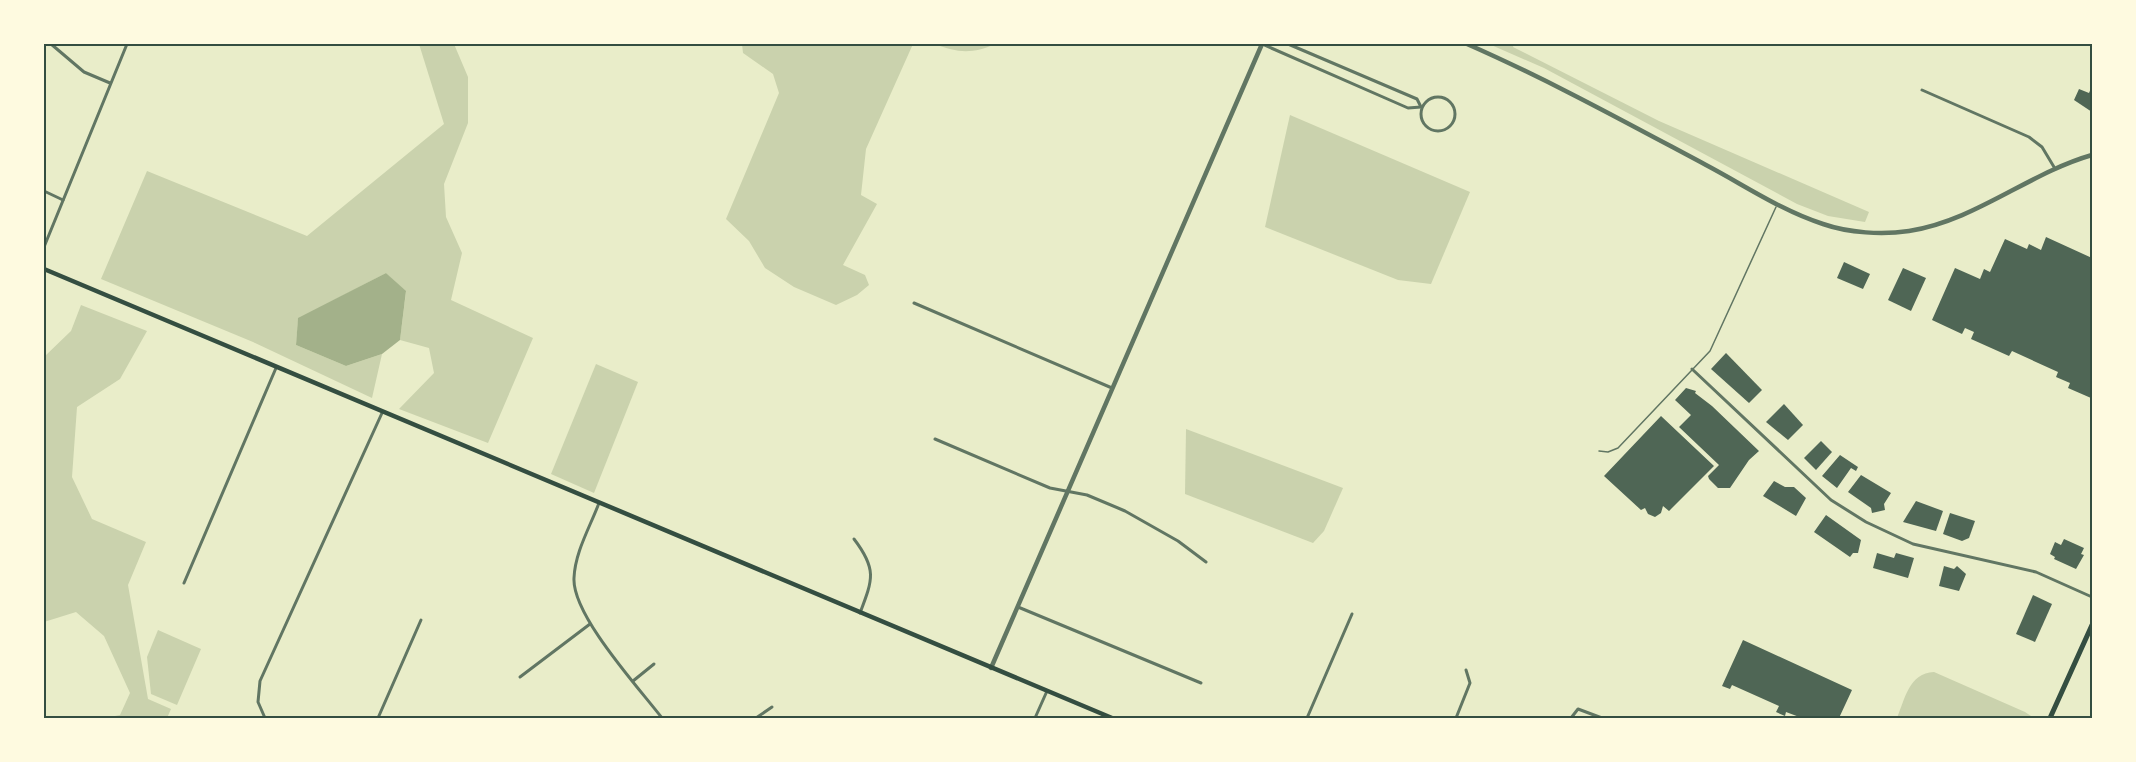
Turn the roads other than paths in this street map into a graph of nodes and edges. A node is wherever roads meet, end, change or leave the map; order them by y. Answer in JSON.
{"nodes":[{"id":1,"x":51,"y":44,"type":"edge"},
{"id":2,"x":127,"y":44,"type":"edge"},
{"id":3,"x":1262,"y":44,"type":"edge"},
{"id":4,"x":1288,"y":44,"type":"edge"},
{"id":5,"x":1467,"y":44,"type":"edge"},
{"id":6,"x":110,"y":83,"type":"junction"},
{"id":7,"x":1922,"y":90,"type":"dead end"},
{"id":8,"x":1421,"y":107,"type":"junction"},
{"id":9,"x":2092,"y":154,"type":"edge"},
{"id":10,"x":2054,"y":167,"type":"junction"},
{"id":11,"x":44,"y":191,"type":"edge"},
{"id":12,"x":63,"y":200,"type":"junction"},
{"id":13,"x":1777,"y":203,"type":"junction"},
{"id":14,"x":44,"y":247,"type":"edge"},
{"id":15,"x":44,"y":269,"type":"edge"},
{"id":16,"x":914,"y":303,"type":"dead end"},
{"id":17,"x":276,"y":368,"type":"junction"},
{"id":18,"x":1692,"y":369,"type":"junction"},
{"id":19,"x":1112,"y":388,"type":"junction"},
{"id":20,"x":382,"y":412,"type":"junction"},
{"id":21,"x":935,"y":439,"type":"dead end"},
{"id":22,"x":1599,"y":451,"type":"dead end"},
{"id":23,"x":1067,"y":490,"type":"junction"},
{"id":24,"x":599,"y":504,"type":"junction"},
{"id":25,"x":854,"y":539,"type":"dead end"},
{"id":26,"x":1206,"y":562,"type":"dead end"},
{"id":27,"x":184,"y":583,"type":"dead end"},
{"id":28,"x":2092,"y":597,"type":"edge"},
{"id":29,"x":1018,"y":607,"type":"junction"},
{"id":30,"x":860,"y":613,"type":"junction"},
{"id":31,"x":1352,"y":614,"type":"dead end"},
{"id":32,"x":421,"y":620,"type":"dead end"},
{"id":33,"x":590,"y":624,"type":"junction"},
{"id":34,"x":2092,"y":625,"type":"edge"},
{"id":35,"x":654,"y":663,"type":"dead end"},
{"id":36,"x":991,"y":668,"type":"junction"},
{"id":37,"x":1466,"y":670,"type":"dead end"},
{"id":38,"x":520,"y":677,"type":"dead end"},
{"id":39,"x":633,"y":681,"type":"junction"},
{"id":40,"x":1202,"y":683,"type":"dead end"},
{"id":41,"x":1047,"y":691,"type":"junction"},
{"id":42,"x":772,"y":707,"type":"dead end"},
{"id":43,"x":265,"y":718,"type":"edge"},
{"id":44,"x":378,"y":718,"type":"edge"},
{"id":45,"x":662,"y":718,"type":"edge"},
{"id":46,"x":756,"y":718,"type":"edge"},
{"id":47,"x":1035,"y":718,"type":"edge"},
{"id":48,"x":1112,"y":718,"type":"edge"},
{"id":49,"x":1307,"y":718,"type":"edge"},
{"id":50,"x":1456,"y":718,"type":"edge"},
{"id":51,"x":1571,"y":718,"type":"edge"},
{"id":52,"x":1602,"y":718,"type":"edge"},
{"id":53,"x":2050,"y":718,"type":"edge"}],
"edges":[{"from":1,"to":6,"type":"street"},
{"from":2,"to":6,"type":"street"},
{"from":3,"to":8,"type":"street"},
{"from":3,"to":19,"type":"street"},
{"from":4,"to":8,"type":"street"},
{"from":5,"to":13,"type":"street"},
{"from":6,"to":12,"type":"street"},
{"from":7,"to":10,"type":"street"},
{"from":8,"to":8,"type":"street"},
{"from":9,"to":10,"type":"street"},
{"from":10,"to":13,"type":"street"},
{"from":11,"to":12,"type":"street"},
{"from":12,"to":14,"type":"street"},
{"from":13,"to":18,"type":"lane"},
{"from":15,"to":17,"type":"main road"},
{"from":16,"to":19,"type":"street"},
{"from":17,"to":20,"type":"main road"},
{"from":17,"to":27,"type":"street"},
{"from":18,"to":22,"type":"lane"},
{"from":18,"to":28,"type":"street"},
{"from":19,"to":23,"type":"street"},
{"from":20,"to":24,"type":"main road"},
{"from":20,"to":43,"type":"street"},
{"from":21,"to":23,"type":"street"},
{"from":23,"to":26,"type":"street"},
{"from":23,"to":29,"type":"street"},
{"from":24,"to":30,"type":"main road"},
{"from":24,"to":33,"type":"street"},
{"from":25,"to":30,"type":"street"},
{"from":29,"to":36,"type":"street"},
{"from":29,"to":40,"type":"street"},
{"from":30,"to":36,"type":"main road"},
{"from":31,"to":49,"type":"street"},
{"from":32,"to":44,"type":"street"},
{"from":33,"to":38,"type":"street"},
{"from":33,"to":39,"type":"street"},
{"from":34,"to":53,"type":"main road"},
{"from":35,"to":39,"type":"street"},
{"from":36,"to":41,"type":"main road"},
{"from":37,"to":50,"type":"street"},
{"from":39,"to":45,"type":"street"},
{"from":41,"to":47,"type":"street"},
{"from":41,"to":48,"type":"main road"},
{"from":42,"to":46,"type":"street"},
{"from":51,"to":52,"type":"street"}]}
